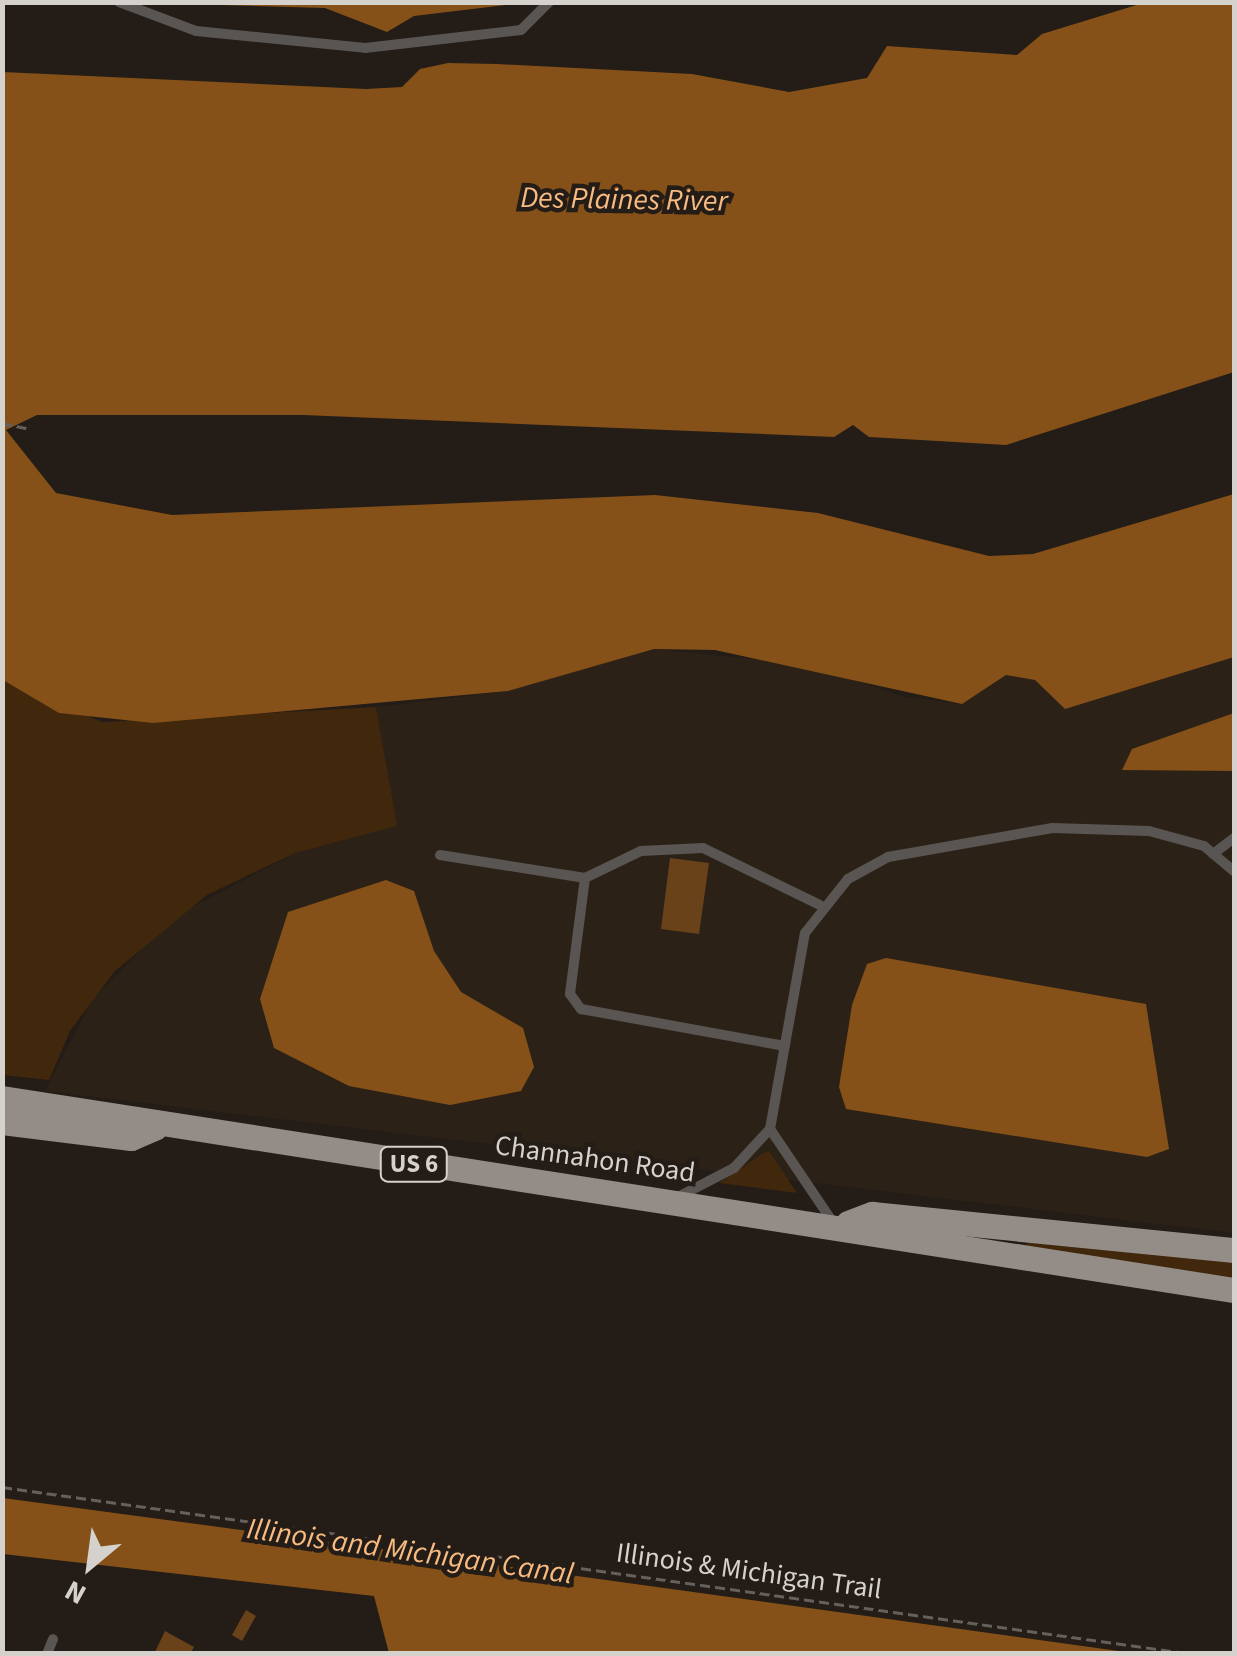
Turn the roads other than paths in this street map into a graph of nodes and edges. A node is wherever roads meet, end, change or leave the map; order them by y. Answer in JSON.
{"nodes":[{"id":1,"x":119,"y":2,"type":"edge"},
{"id":2,"x":550,"y":2,"type":"edge"},
{"id":3,"x":1234,"y":838,"type":"edge"},
{"id":4,"x":1212,"y":854,"type":"junction"},
{"id":5,"x":440,"y":855,"type":"dead end"},
{"id":6,"x":1234,"y":871,"type":"edge"},
{"id":7,"x":585,"y":878,"type":"junction"},
{"id":8,"x":820,"y":905,"type":"junction"},
{"id":9,"x":785,"y":1046,"type":"junction"},
{"id":10,"x":2,"y":1098,"type":"edge"},
{"id":11,"x":2,"y":1122,"type":"edge"},
{"id":12,"x":155,"y":1128,"type":"junction"},
{"id":13,"x":770,"y":1128,"type":"junction"},
{"id":14,"x":672,"y":1200,"type":"junction"},
{"id":15,"x":840,"y":1222,"type":"junction"},
{"id":16,"x":1234,"y":1250,"type":"edge"},
{"id":17,"x":1234,"y":1290,"type":"edge"},
{"id":18,"x":53,"y":1639,"type":"dead end"},
{"id":19,"x":48,"y":1654,"type":"edge"}],
"edges":[{"from":1,"to":2,"type":"lane"},
{"from":3,"to":4,"type":"lane"},
{"from":4,"to":6,"type":"lane"},
{"from":4,"to":8,"type":"lane"},
{"from":5,"to":7,"type":"lane"},
{"from":7,"to":8,"type":"lane"},
{"from":7,"to":9,"type":"lane"},
{"from":8,"to":9,"type":"lane"},
{"from":9,"to":13,"type":"lane"},
{"from":10,"to":12,"type":"main road","name":"Channahon Road","number":"US 6"},
{"from":11,"to":12,"type":"main road","name":"Channahon Road","number":"US 6"},
{"from":12,"to":14,"type":"main road","name":"Channahon Road","number":"US 6"},
{"from":13,"to":14,"type":"lane"},
{"from":13,"to":15,"type":"lane"},
{"from":14,"to":15,"type":"main road","name":"Channahon Road","number":"US 6"},
{"from":15,"to":16,"type":"main road","name":"Channahon Road","number":"US 6"},
{"from":15,"to":17,"type":"main road","name":"Channahon Road","number":"US 6"},
{"from":18,"to":19,"type":"lane"}]}
